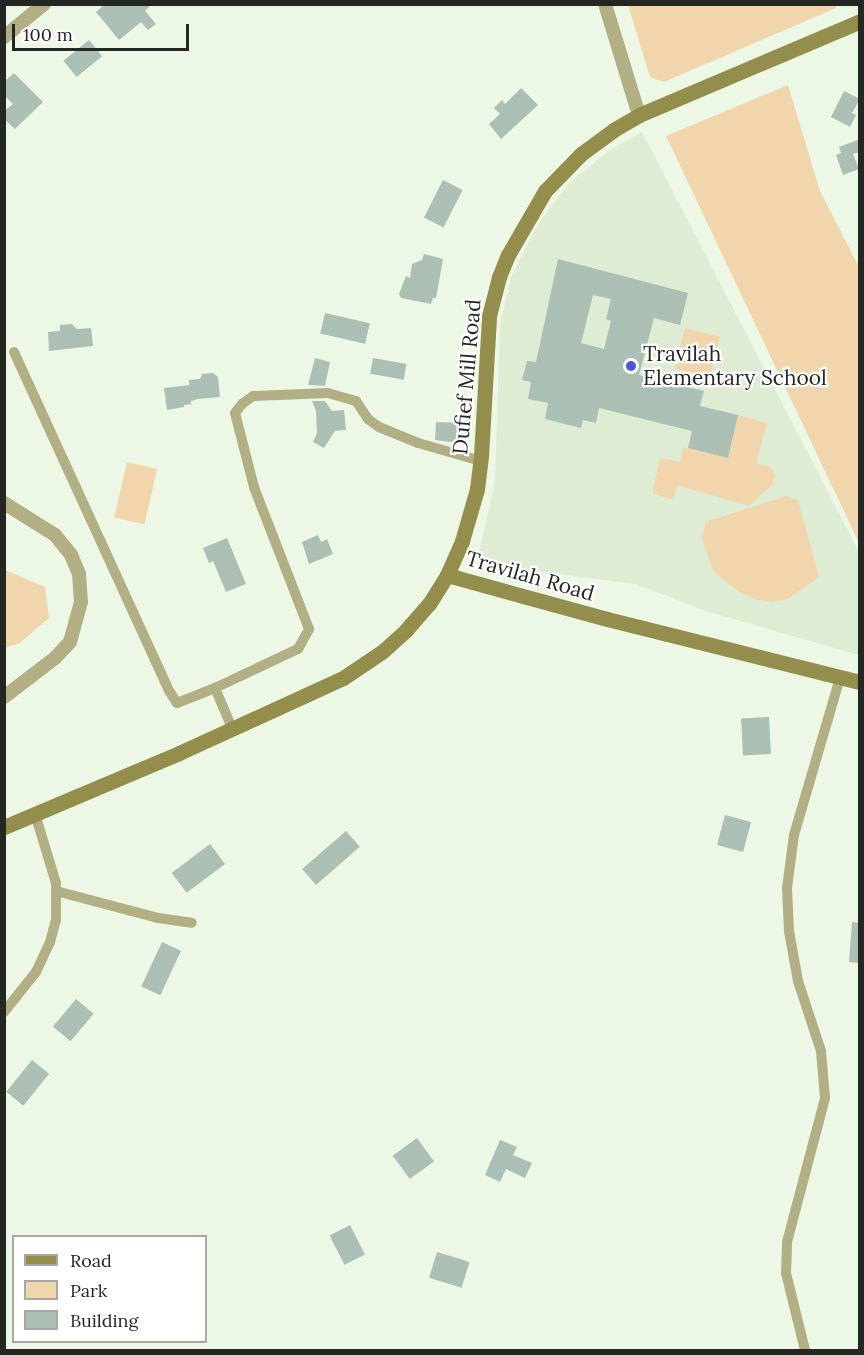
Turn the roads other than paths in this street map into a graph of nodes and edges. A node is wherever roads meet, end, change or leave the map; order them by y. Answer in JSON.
{"nodes":[{"id":1,"x":44,"y":4,"type":"edge"},
{"id":2,"x":605,"y":4,"type":"edge"},
{"id":3,"x":860,"y":21,"type":"edge"},
{"id":4,"x":4,"y":37,"type":"edge"},
{"id":5,"x":639,"y":116,"type":"junction"},
{"id":6,"x":14,"y":352,"type":"dead end"},
{"id":7,"x":481,"y":461,"type":"junction"},
{"id":8,"x":4,"y":502,"type":"edge"},
{"id":9,"x":447,"y":575,"type":"junction"},
{"id":10,"x":840,"y":678,"type":"junction"},
{"id":11,"x":860,"y":682,"type":"edge"},
{"id":12,"x":215,"y":688,"type":"junction"},
{"id":13,"x":4,"y":697,"type":"edge"},
{"id":14,"x":232,"y":729,"type":"junction"},
{"id":15,"x":35,"y":814,"type":"junction"},
{"id":16,"x":4,"y":827,"type":"edge"},
{"id":17,"x":56,"y":891,"type":"junction"},
{"id":18,"x":192,"y":923,"type":"dead end"},
{"id":19,"x":4,"y":1012,"type":"edge"},
{"id":20,"x":805,"y":1350,"type":"edge"}],
"edges":[{"from":1,"to":4,"type":"street"},
{"from":2,"to":5,"type":"street"},
{"from":3,"to":5,"type":"main road","name":"Dufief Mill Road"},
{"from":5,"to":7,"type":"main road","name":"Dufief Mill Road"},
{"from":6,"to":12,"type":"street"},
{"from":7,"to":9,"type":"main road","name":"Dufief Mill Road"},
{"from":7,"to":12,"type":"street"},
{"from":8,"to":13,"type":"street"},
{"from":9,"to":10,"type":"main road","name":"Travilah Road"},
{"from":9,"to":14,"type":"main road","name":"Travilah Road"},
{"from":10,"to":11,"type":"main road","name":"Travilah Road"},
{"from":10,"to":20,"type":"street"},
{"from":12,"to":14,"type":"street"},
{"from":14,"to":15,"type":"main road","name":"Travilah Road"},
{"from":15,"to":16,"type":"main road","name":"Travilah Road"},
{"from":15,"to":17,"type":"street"},
{"from":17,"to":18,"type":"street"},
{"from":17,"to":19,"type":"street"}]}
